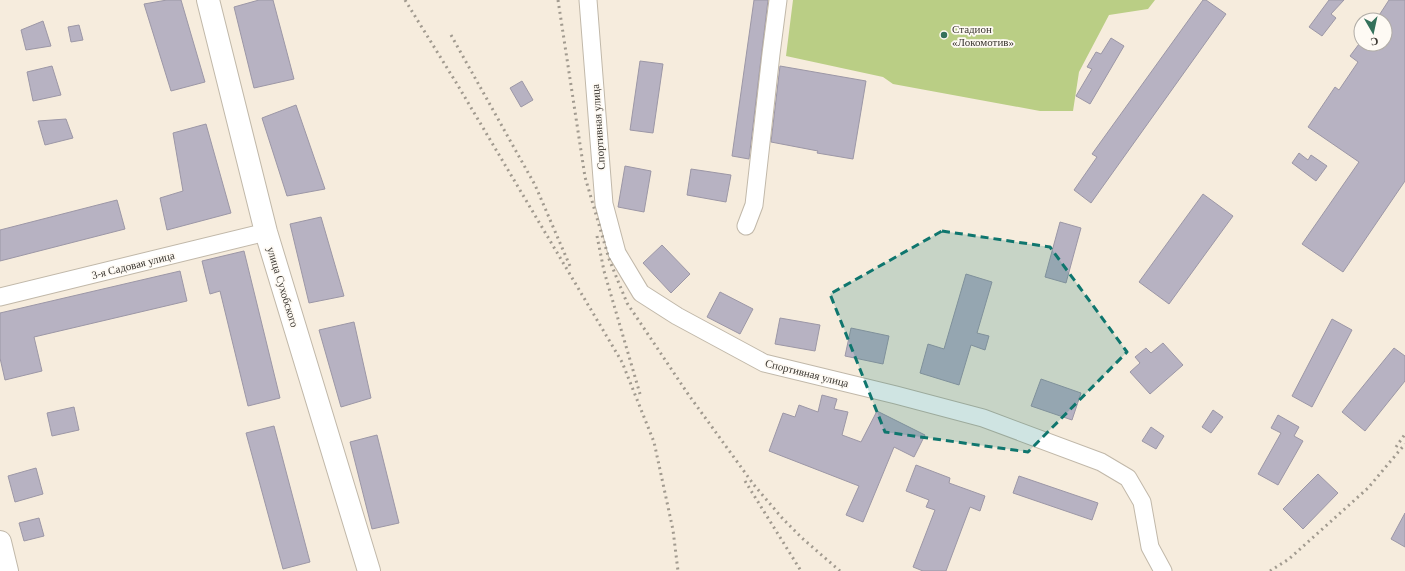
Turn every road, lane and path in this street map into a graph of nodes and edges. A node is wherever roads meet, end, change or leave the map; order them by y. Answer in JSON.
{"nodes":[{"id":1,"x":208,"y":0,"type":"edge"},
{"id":2,"x":588,"y":0,"type":"edge"},
{"id":3,"x":778,"y":0,"type":"edge"},
{"id":4,"x":746,"y":226,"type":"dead end"},
{"id":5,"x":266,"y":232,"type":"junction"},
{"id":6,"x":0,"y":297,"type":"edge"},
{"id":7,"x":0,"y":542,"type":"edge"},
{"id":8,"x":7,"y":571,"type":"edge"},
{"id":9,"x":369,"y":571,"type":"edge"},
{"id":10,"x":1163,"y":571,"type":"edge"}],
"edges":[{"from":1,"to":5,"type":"street","name":"улица Сухобского"},
{"from":2,"to":10,"type":"street","name":"Спортивная улица"},
{"from":3,"to":4,"type":"street"},
{"from":5,"to":6,"type":"street","name":"3-я Садовая улица"},
{"from":5,"to":9,"type":"street","name":"улица Сухобского"},
{"from":7,"to":8,"type":"street"}]}
